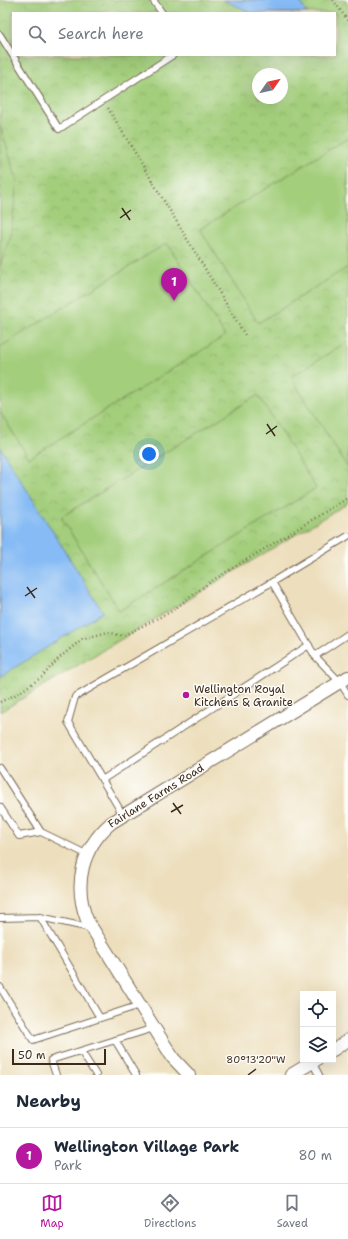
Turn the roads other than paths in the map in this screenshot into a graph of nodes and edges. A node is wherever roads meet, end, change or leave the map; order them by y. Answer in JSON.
{"nodes":[{"id":1,"x":153,"y":0,"type":"edge"},
{"id":2,"x":161,"y":12,"type":"edge"},
{"id":3,"x":0,"y":35,"type":"edge"},
{"id":4,"x":12,"y":54,"type":"edge"},
{"id":5,"x":13,"y":56,"type":"edge"},
{"id":6,"x":171,"y":56,"type":"edge"},
{"id":7,"x":348,"y":536,"type":"edge"},
{"id":8,"x":272,"y":582,"type":"junction"},
{"id":9,"x":348,"y":634,"type":"edge"},
{"id":10,"x":309,"y":645,"type":"junction"},
{"id":11,"x":315,"y":656,"type":"junction"},
{"id":12,"x":344,"y":680,"type":"edge"},
{"id":13,"x":348,"y":695,"type":"edge"},
{"id":14,"x":0,"y":768,"type":"edge"},
{"id":15,"x":102,"y":780,"type":"junction"},
{"id":16,"x":0,"y":807,"type":"edge"},
{"id":17,"x":123,"y":815,"type":"junction"},
{"id":18,"x":41,"y":832,"type":"junction"},
{"id":19,"x":86,"y":854,"type":"junction"},
{"id":20,"x":40,"y":917,"type":"junction"},
{"id":21,"x":0,"y":918,"type":"edge"},
{"id":22,"x":92,"y":928,"type":"junction"},
{"id":23,"x":0,"y":987,"type":"edge"},
{"id":24,"x":140,"y":1005,"type":"junction"},
{"id":25,"x":100,"y":1018,"type":"junction"},
{"id":26,"x":154,"y":1028,"type":"junction"},
{"id":27,"x":115,"y":1040,"type":"junction"},
{"id":28,"x":348,"y":1040,"type":"edge"},
{"id":29,"x":336,"y":1048,"type":"edge"},
{"id":30,"x":81,"y":1051,"type":"junction"},
{"id":31,"x":311,"y":1063,"type":"edge"},
{"id":32,"x":315,"y":1063,"type":"edge"},
{"id":33,"x":186,"y":1074,"type":"edge"},
{"id":34,"x":56,"y":1075,"type":"edge"},
{"id":35,"x":96,"y":1075,"type":"edge"},
{"id":36,"x":136,"y":1075,"type":"edge"},
{"id":37,"x":291,"y":1075,"type":"edge"},
{"id":38,"x":319,"y":1075,"type":"edge"}],
"edges":[{"from":1,"to":2,"type":"lane"},
{"from":3,"to":4,"type":"lane"},
{"from":5,"to":6,"type":"lane"},
{"from":7,"to":8,"type":"lane"},
{"from":8,"to":10,"type":"lane"},
{"from":8,"to":15,"type":"lane"},
{"from":9,"to":11,"type":"lane"},
{"from":10,"to":11,"type":"lane"},
{"from":10,"to":15,"type":"lane"},
{"from":11,"to":12,"type":"lane"},
{"from":12,"to":13,"type":"lane"},
{"from":12,"to":17,"type":"street","name":"Fairlane Farms Road"},
{"from":14,"to":18,"type":"lane"},
{"from":15,"to":17,"type":"lane"},
{"from":16,"to":18,"type":"lane"},
{"from":17,"to":19,"type":"street","name":"Fairlane Farms Road"},
{"from":18,"to":19,"type":"lane"},
{"from":19,"to":22,"type":"street","name":"Fairlane Farms Road"},
{"from":20,"to":21,"type":"lane"},
{"from":20,"to":22,"type":"lane"},
{"from":20,"to":25,"type":"lane"},
{"from":22,"to":24,"type":"street","name":"Fairlane Farms Road"},
{"from":23,"to":25,"type":"lane"},
{"from":24,"to":25,"type":"lane"},
{"from":24,"to":26,"type":"street","name":"Fairlane Farms Road"},
{"from":26,"to":27,"type":"lane"},
{"from":26,"to":33,"type":"street","name":"Fairlane Farms Road"},
{"from":27,"to":30,"type":"lane"},
{"from":27,"to":36,"type":"lane"},
{"from":28,"to":29,"type":"street"},
{"from":30,"to":34,"type":"lane"},
{"from":30,"to":35,"type":"lane"},
{"from":31,"to":37,"type":"street"},
{"from":32,"to":38,"type":"lane"}]}
